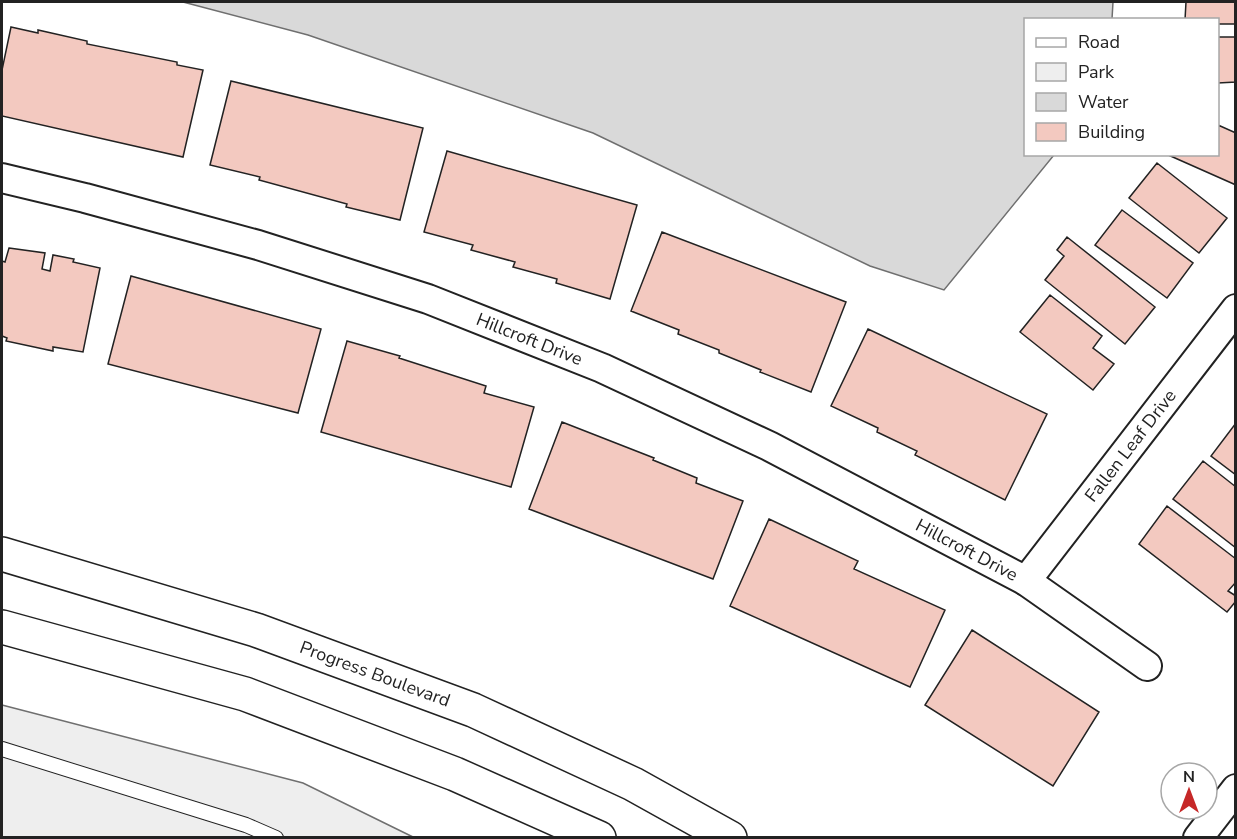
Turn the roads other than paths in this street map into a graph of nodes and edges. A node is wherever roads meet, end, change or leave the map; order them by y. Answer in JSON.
{"nodes":[{"id":1,"x":2,"y":178,"type":"edge"},
{"id":2,"x":1236,"y":309,"type":"edge"},
{"id":3,"x":2,"y":554,"type":"edge"},
{"id":4,"x":1026,"y":581,"type":"junction"},
{"id":5,"x":2,"y":627,"type":"edge"},
{"id":6,"x":1147,"y":666,"type":"dead end"},
{"id":7,"x":2,"y":749,"type":"edge"},
{"id":8,"x":1236,"y":789,"type":"edge"},
{"id":9,"x":276,"y":837,"type":"edge"},
{"id":10,"x":599,"y":837,"type":"edge"},
{"id":11,"x":730,"y":837,"type":"edge"},
{"id":12,"x":1198,"y":837,"type":"edge"}],
"edges":[{"from":1,"to":4,"type":"street","name":"Hillcroft Drive"},
{"from":2,"to":4,"type":"street","name":"Fallen Leaf Drive"},
{"from":3,"to":11,"type":"main road","name":"Progress Boulevard"},
{"from":4,"to":6,"type":"street","name":"Hillcroft Drive"},
{"from":5,"to":10,"type":"main road"},
{"from":7,"to":9,"type":"lane"},
{"from":8,"to":12,"type":"street"}]}
